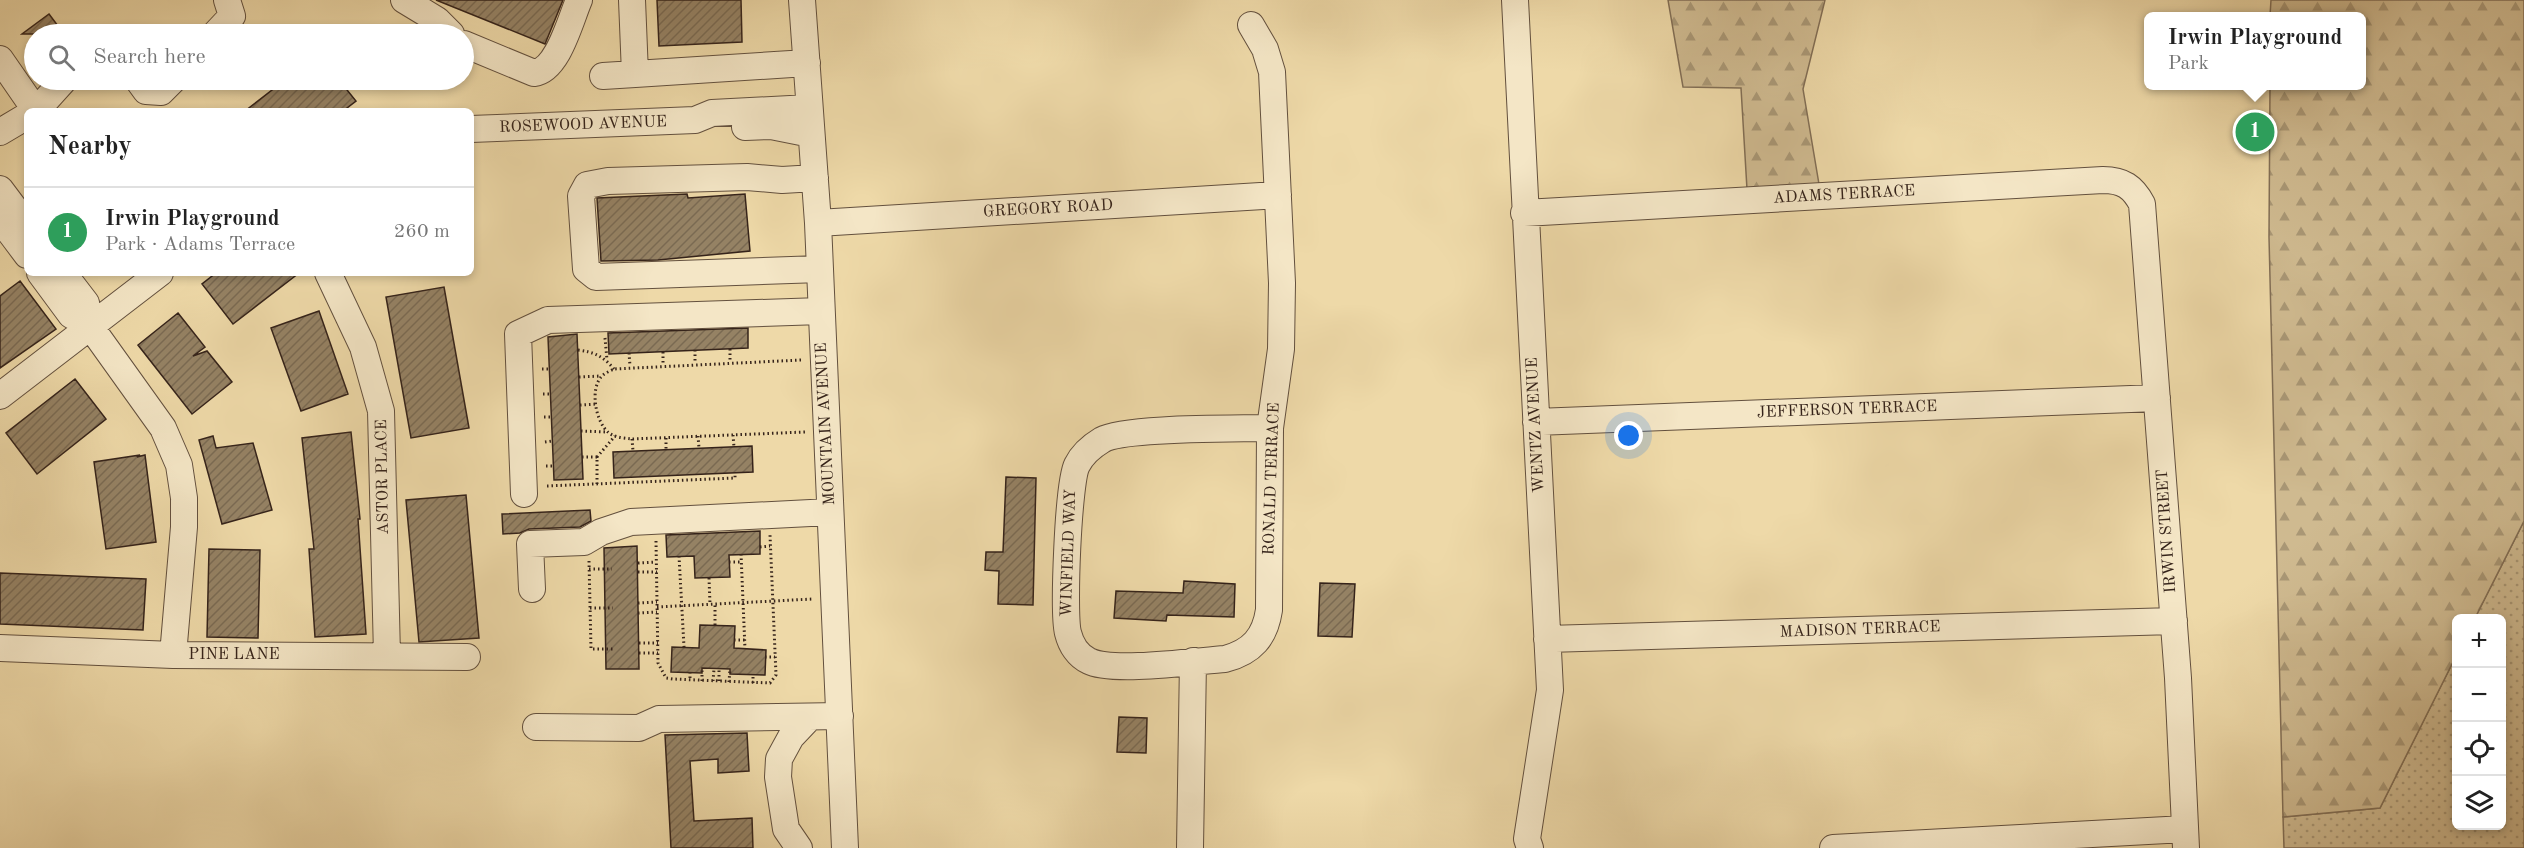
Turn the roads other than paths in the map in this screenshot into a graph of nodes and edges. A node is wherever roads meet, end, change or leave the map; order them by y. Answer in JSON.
{"nodes":[{"id":1,"x":227,"y":0,"type":"edge"},
{"id":2,"x":404,"y":0,"type":"edge"},
{"id":3,"x":579,"y":0,"type":"edge"},
{"id":4,"x":632,"y":0,"type":"edge"},
{"id":5,"x":802,"y":0,"type":"edge"},
{"id":6,"x":1515,"y":0,"type":"edge"},
{"id":7,"x":224,"y":24,"type":"edge"},
{"id":8,"x":441,"y":24,"type":"edge"},
{"id":9,"x":1251,"y":25,"type":"dead end"},
{"id":10,"x":474,"y":48,"type":"edge"},
{"id":11,"x":0,"y":59,"type":"edge"},
{"id":12,"x":807,"y":63,"type":"junction"},
{"id":13,"x":635,"y":74,"type":"junction"},
{"id":14,"x":603,"y":76,"type":"dead end"},
{"id":15,"x":55,"y":90,"type":"edge"},
{"id":16,"x":145,"y":90,"type":"edge"},
{"id":17,"x":163,"y":90,"type":"edge"},
{"id":18,"x":34,"y":108,"type":"edge"},
{"id":19,"x":39,"y":108,"type":"edge"},
{"id":20,"x":809,"y":108,"type":"junction"},
{"id":21,"x":24,"y":118,"type":"edge"},
{"id":22,"x":695,"y":120,"type":"junction"},
{"id":23,"x":474,"y":129,"type":"edge"},
{"id":24,"x":0,"y":132,"type":"edge"},
{"id":25,"x":811,"y":134,"type":"junction"},
{"id":26,"x":814,"y":178,"type":"junction"},
{"id":27,"x":0,"y":189,"type":"edge"},
{"id":28,"x":1278,"y":195,"type":"junction"},
{"id":29,"x":1524,"y":213,"type":"junction"},
{"id":30,"x":2143,"y":215,"type":"joint"},
{"id":31,"x":0,"y":219,"type":"edge"},
{"id":32,"x":24,"y":221,"type":"edge"},
{"id":33,"x":818,"y":223,"type":"junction"},
{"id":34,"x":24,"y":251,"type":"edge"},
{"id":35,"x":820,"y":269,"type":"junction"},
{"id":36,"x":42,"y":276,"type":"edge"},
{"id":37,"x":65,"y":276,"type":"edge"},
{"id":38,"x":156,"y":276,"type":"edge"},
{"id":39,"x":329,"y":276,"type":"edge"},
{"id":40,"x":821,"y":311,"type":"junction"},
{"id":41,"x":90,"y":326,"type":"junction"},
{"id":42,"x":0,"y":396,"type":"edge"},
{"id":43,"x":2157,"y":398,"type":"junction"},
{"id":44,"x":1536,"y":422,"type":"junction"},
{"id":45,"x":1270,"y":428,"type":"junction"},
{"id":46,"x":535,"y":490,"type":"road end"},
{"id":47,"x":830,"y":512,"type":"junction"},
{"id":48,"x":532,"y":589,"type":"dead end"},
{"id":49,"x":2174,"y":621,"type":"junction"},
{"id":50,"x":1547,"y":639,"type":"junction"},
{"id":51,"x":0,"y":648,"type":"edge"},
{"id":52,"x":173,"y":655,"type":"junction"},
{"id":53,"x":387,"y":656,"type":"junction"},
{"id":54,"x":467,"y":657,"type":"dead end"},
{"id":55,"x":1193,"y":661,"type":"junction"},
{"id":56,"x":840,"y":716,"type":"junction"},
{"id":57,"x":808,"y":718,"type":"junction"},
{"id":58,"x":536,"y":727,"type":"dead end"},
{"id":59,"x":2185,"y":838,"type":"edge"},
{"id":60,"x":799,"y":848,"type":"edge"},
{"id":61,"x":845,"y":848,"type":"edge"},
{"id":62,"x":1190,"y":848,"type":"edge"},
{"id":63,"x":1530,"y":848,"type":"edge"},
{"id":64,"x":1833,"y":848,"type":"edge"}],
"edges":[{"from":1,"to":7,"type":"street"},
{"from":2,"to":8,"type":"street"},
{"from":3,"to":10,"type":"street"},
{"from":4,"to":13,"type":"street"},
{"from":5,"to":12,"type":"street","name":"MOUNTAIN AVENUE"},
{"from":6,"to":29,"type":"street","name":"WENTZ AVENUE"},
{"from":9,"to":28,"type":"street","name":"RONALD TERRACE"},
{"from":11,"to":18,"type":"street"},
{"from":12,"to":13,"type":"street"},
{"from":12,"to":20,"type":"street","name":"MOUNTAIN AVENUE"},
{"from":13,"to":14,"type":"street"},
{"from":15,"to":19,"type":"street"},
{"from":16,"to":17,"type":"street"},
{"from":20,"to":22,"type":"street","name":"ROSEWOOD AVENUE"},
{"from":20,"to":25,"type":"street","name":"MOUNTAIN AVENUE"},
{"from":21,"to":24,"type":"street"},
{"from":22,"to":23,"type":"street","name":"ROSEWOOD AVENUE"},
{"from":22,"to":25,"type":"street","name":"ROSEWOOD AVENUE"},
{"from":25,"to":26,"type":"street","name":"MOUNTAIN AVENUE"},
{"from":26,"to":33,"type":"street","name":"MOUNTAIN AVENUE"},
{"from":26,"to":35,"type":"street"},
{"from":27,"to":32,"type":"street"},
{"from":28,"to":33,"type":"street","name":"GREGORY ROAD"},
{"from":28,"to":45,"type":"street","name":"RONALD TERRACE"},
{"from":29,"to":30,"type":"street","name":"ADAMS TERRACE"},
{"from":29,"to":44,"type":"street","name":"WENTZ AVENUE"},
{"from":30,"to":43,"type":"street","name":"IRWIN STREET"},
{"from":31,"to":34,"type":"street"},
{"from":33,"to":35,"type":"street","name":"MOUNTAIN AVENUE"},
{"from":35,"to":40,"type":"street","name":"MOUNTAIN AVENUE"},
{"from":36,"to":41,"type":"street"},
{"from":37,"to":41,"type":"street"},
{"from":38,"to":41,"type":"street"},
{"from":39,"to":53,"type":"street","name":"ASTOR PLACE"},
{"from":40,"to":46,"type":"street"},
{"from":40,"to":47,"type":"street","name":"MOUNTAIN AVENUE"},
{"from":41,"to":42,"type":"street"},
{"from":41,"to":52,"type":"street"},
{"from":43,"to":44,"type":"street","name":"JEFFERSON TERRACE"},
{"from":43,"to":49,"type":"street","name":"IRWIN STREET"},
{"from":44,"to":50,"type":"street","name":"WENTZ AVENUE"},
{"from":45,"to":55,"type":"street","name":"RONALD TERRACE"},
{"from":45,"to":55,"type":"street","name":"WINFIELD WAY"},
{"from":47,"to":48,"type":"street"},
{"from":47,"to":56,"type":"street","name":"MOUNTAIN AVENUE"},
{"from":49,"to":50,"type":"street","name":"MADISON TERRACE"},
{"from":49,"to":59,"type":"street","name":"IRWIN STREET"},
{"from":50,"to":63,"type":"street","name":"WENTZ AVENUE"},
{"from":51,"to":52,"type":"street","name":"PINE LANE"},
{"from":52,"to":53,"type":"street","name":"PINE LANE"},
{"from":53,"to":54,"type":"street","name":"PINE LANE"},
{"from":55,"to":62,"type":"street"},
{"from":56,"to":57,"type":"street"},
{"from":56,"to":61,"type":"street","name":"MOUNTAIN AVENUE"},
{"from":57,"to":58,"type":"street"},
{"from":57,"to":60,"type":"street"},
{"from":59,"to":64,"type":"street"}]}
